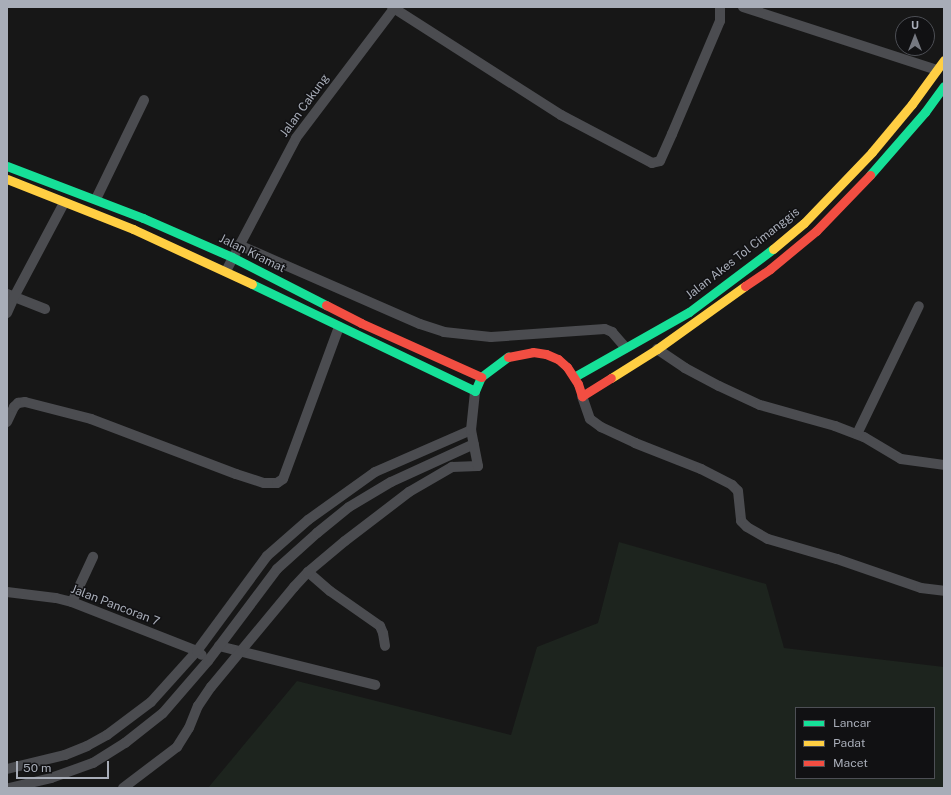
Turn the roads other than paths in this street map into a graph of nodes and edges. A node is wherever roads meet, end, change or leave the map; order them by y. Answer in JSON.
{"nodes":[{"id":1,"x":394,"y":7,"type":"edge"},
{"id":2,"x":720,"y":7,"type":"edge"},
{"id":3,"x":742,"y":7,"type":"edge"},
{"id":4,"x":944,"y":60,"type":"edge"},
{"id":5,"x":937,"y":70,"type":"junction"},
{"id":6,"x":944,"y":86,"type":"edge"},
{"id":7,"x":144,"y":100,"type":"dead end"},
{"id":8,"x":912,"y":104,"type":"junction"},
{"id":9,"x":925,"y":112,"type":"junction"},
{"id":10,"x":7,"y":166,"type":"edge"},
{"id":11,"x":7,"y":179,"type":"edge"},
{"id":12,"x":96,"y":199,"type":"junction"},
{"id":13,"x":64,"y":203,"type":"junction"},
{"id":14,"x":239,"y":245,"type":"junction"},
{"id":15,"x":232,"y":257,"type":"junction"},
{"id":16,"x":226,"y":271,"type":"junction"},
{"id":17,"x":10,"y":296,"type":"edge"},
{"id":18,"x":918,"y":306,"type":"dead end"},
{"id":19,"x":45,"y":309,"type":"dead end"},
{"id":20,"x":7,"y":313,"type":"edge"},
{"id":21,"x":339,"y":327,"type":"junction"},
{"id":22,"x":626,"y":348,"type":"junction"},
{"id":23,"x":657,"y":350,"type":"junction"},
{"id":24,"x":481,"y":377,"type":"junction"},
{"id":25,"x":574,"y":377,"type":"junction"},
{"id":26,"x":476,"y":391,"type":"junction"},
{"id":27,"x":582,"y":396,"type":"junction"},
{"id":28,"x":7,"y":422,"type":"edge"},
{"id":29,"x":471,"y":430,"type":"junction"},
{"id":30,"x":857,"y":434,"type":"junction"},
{"id":31,"x":474,"y":444,"type":"junction"},
{"id":32,"x":944,"y":464,"type":"edge"},
{"id":33,"x":92,"y":557,"type":"dead end"},
{"id":34,"x":308,"y":572,"type":"junction"},
{"id":35,"x":944,"y":590,"type":"edge"},
{"id":36,"x":7,"y":592,"type":"edge"},
{"id":37,"x":72,"y":602,"type":"junction"},
{"id":38,"x":219,"y":646,"type":"junction"},
{"id":39,"x":384,"y":646,"type":"dead end"},
{"id":40,"x":242,"y":650,"type":"junction"},
{"id":41,"x":198,"y":651,"type":"junction"},
{"id":42,"x":208,"y":661,"type":"junction"},
{"id":43,"x":375,"y":685,"type":"dead end"},
{"id":44,"x":7,"y":769,"type":"edge"},
{"id":45,"x":9,"y":788,"type":"edge"},
{"id":46,"x":123,"y":788,"type":"edge"}],
"edges":[{"from":1,"to":2,"type":"street"},
{"from":1,"to":14,"type":"street","name":"Jalan Cakung"},
{"from":3,"to":5,"type":"street"},
{"from":4,"to":5,"type":"main road","name":"Jalan Akes Tol Cimanggis"},
{"from":5,"to":8,"type":"main road","name":"Jalan Akes Tol Cimanggis"},
{"from":6,"to":9,"type":"main road","name":"Jalan Akes Tol Cimanggis"},
{"from":7,"to":12,"type":"street"},
{"from":8,"to":9,"type":"main road"},
{"from":8,"to":22,"type":"main road","name":"Jalan Akes Tol Cimanggis"},
{"from":9,"to":23,"type":"main road","name":"Jalan Akes Tol Cimanggis"},
{"from":10,"to":12,"type":"main road","name":"Jalan Kramat"},
{"from":11,"to":13,"type":"main road"},
{"from":12,"to":15,"type":"main road","name":"Jalan Kramat"},
{"from":13,"to":16,"type":"main road"},
{"from":13,"to":17,"type":"street"},
{"from":14,"to":15,"type":"street","name":"Jalan Cakung"},
{"from":14,"to":22,"type":"street"},
{"from":15,"to":16,"type":"street","name":"Jalan Cakung"},
{"from":15,"to":24,"type":"main road","name":"Jalan Kramat"},
{"from":16,"to":21,"type":"main road"},
{"from":17,"to":19,"type":"street"},
{"from":17,"to":20,"type":"street"},
{"from":18,"to":30,"type":"street"},
{"from":21,"to":26,"type":"main road"},
{"from":21,"to":28,"type":"street"},
{"from":22,"to":25,"type":"main road","name":"Jalan Akes Tol Cimanggis"},
{"from":23,"to":27,"type":"main road","name":"Jalan Akes Tol Cimanggis"},
{"from":23,"to":30,"type":"street"},
{"from":24,"to":25,"type":"main road"},
{"from":24,"to":26,"type":"main road"},
{"from":25,"to":27,"type":"main road"},
{"from":26,"to":29,"type":"street"},
{"from":27,"to":35,"type":"street"},
{"from":29,"to":31,"type":"street"},
{"from":29,"to":41,"type":"street"},
{"from":30,"to":32,"type":"street"},
{"from":31,"to":34,"type":"street"},
{"from":31,"to":38,"type":"street"},
{"from":33,"to":37,"type":"street"},
{"from":34,"to":39,"type":"street"},
{"from":34,"to":40,"type":"street"},
{"from":36,"to":37,"type":"street","name":"Jalan Pancoran 7"},
{"from":37,"to":41,"type":"street","name":"Jalan Pancoran 7"},
{"from":38,"to":40,"type":"street"},
{"from":38,"to":42,"type":"street"},
{"from":40,"to":43,"type":"street"},
{"from":40,"to":46,"type":"street"},
{"from":41,"to":42,"type":"street","name":"Jalan Pancoran 7"},
{"from":41,"to":44,"type":"street"},
{"from":42,"to":45,"type":"street"}]}
